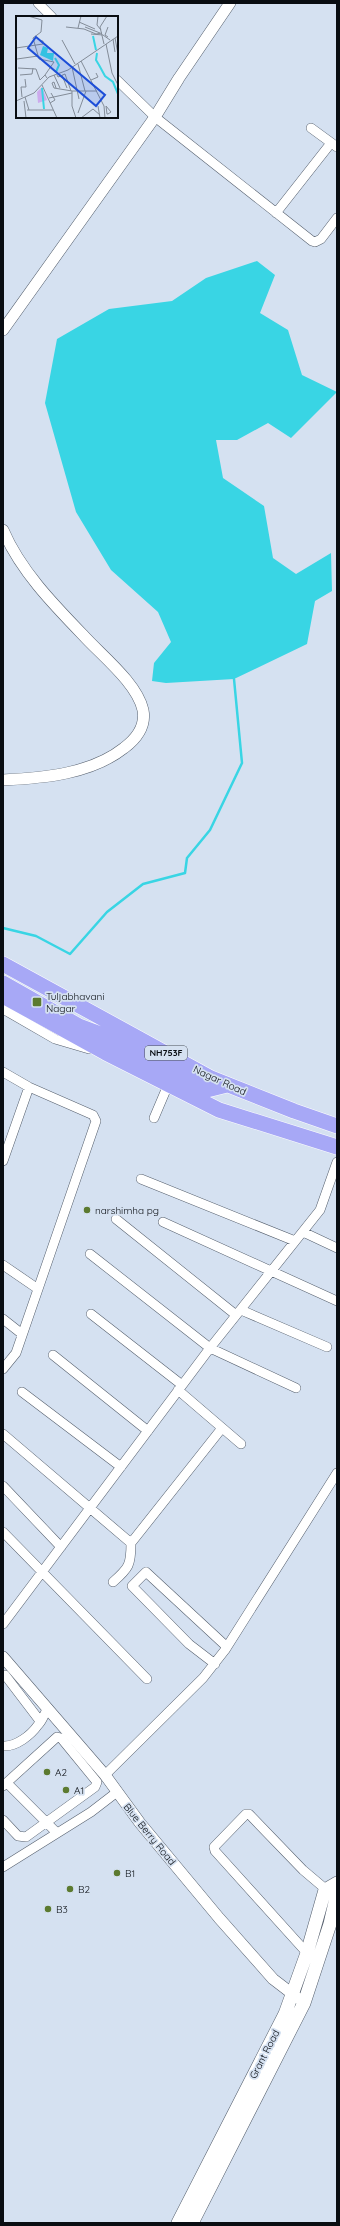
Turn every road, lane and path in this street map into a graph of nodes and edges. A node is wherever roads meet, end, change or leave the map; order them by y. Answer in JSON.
{"nodes":[{"id":1,"x":38,"y":3,"type":"edge"},
{"id":2,"x":230,"y":3,"type":"edge"},
{"id":3,"x":51,"y":16,"type":"edge"},
{"id":4,"x":118,"y":81,"type":"edge"},
{"id":5,"x":155,"y":117,"type":"junction"},
{"id":6,"x":311,"y":128,"type":"dead end"},
{"id":7,"x":334,"y":145,"type":"edge"},
{"id":8,"x":276,"y":213,"type":"junction"},
{"id":9,"x":337,"y":218,"type":"edge"},
{"id":10,"x":4,"y":326,"type":"edge"},
{"id":11,"x":3,"y":530,"type":"edge"},
{"id":12,"x":3,"y":780,"type":"edge"},
{"id":13,"x":3,"y":964,"type":"edge"},
{"id":14,"x":3,"y":983,"type":"edge"},
{"id":15,"x":3,"y":996,"type":"edge"},
{"id":16,"x":3,"y":1009,"type":"edge"},
{"id":17,"x":106,"y":1053,"type":"junction"},
{"id":18,"x":3,"y":1072,"type":"edge"},
{"id":19,"x":168,"y":1084,"type":"junction"},
{"id":20,"x":29,"y":1087,"type":"junction"},
{"id":21,"x":232,"y":1087,"type":"junction"},
{"id":22,"x":229,"y":1113,"type":"junction"},
{"id":23,"x":154,"y":1118,"type":"dead end"},
{"id":24,"x":337,"y":1126,"type":"edge"},
{"id":25,"x":337,"y":1147,"type":"edge"},
{"id":26,"x":3,"y":1160,"type":"edge"},
{"id":27,"x":337,"y":1162,"type":"edge"},
{"id":28,"x":141,"y":1179,"type":"dead end"},
{"id":29,"x":116,"y":1218,"type":"dead end"},
{"id":30,"x":163,"y":1222,"type":"dead end"},
{"id":31,"x":303,"y":1232,"type":"junction"},
{"id":32,"x":295,"y":1241,"type":"junction"},
{"id":33,"x":337,"y":1248,"type":"edge"},
{"id":34,"x":90,"y":1254,"type":"dead end"},
{"id":35,"x":3,"y":1265,"type":"edge"},
{"id":36,"x":272,"y":1271,"type":"junction"},
{"id":37,"x":38,"y":1288,"type":"junction"},
{"id":38,"x":337,"y":1301,"type":"edge"},
{"id":39,"x":239,"y":1312,"type":"junction"},
{"id":40,"x":91,"y":1314,"type":"dead end"},
{"id":41,"x":3,"y":1319,"type":"edge"},
{"id":42,"x":22,"y":1334,"type":"junction"},
{"id":43,"x":327,"y":1347,"type":"dead end"},
{"id":44,"x":210,"y":1348,"type":"junction"},
{"id":45,"x":53,"y":1355,"type":"dead end"},
{"id":46,"x":3,"y":1369,"type":"edge"},
{"id":47,"x":180,"y":1388,"type":"junction"},
{"id":48,"x":296,"y":1388,"type":"dead end"},
{"id":49,"x":22,"y":1392,"type":"dead end"},
{"id":50,"x":222,"y":1428,"type":"junction"},
{"id":51,"x":148,"y":1431,"type":"junction"},
{"id":52,"x":3,"y":1434,"type":"edge"},
{"id":53,"x":241,"y":1444,"type":"dead end"},
{"id":54,"x":121,"y":1467,"type":"junction"},
{"id":55,"x":337,"y":1473,"type":"edge"},
{"id":56,"x":3,"y":1486,"type":"edge"},
{"id":57,"x":91,"y":1507,"type":"junction"},
{"id":58,"x":3,"y":1532,"type":"edge"},
{"id":59,"x":131,"y":1543,"type":"junction"},
{"id":60,"x":61,"y":1547,"type":"junction"},
{"id":61,"x":41,"y":1572,"type":"junction"},
{"id":62,"x":113,"y":1582,"type":"dead end"},
{"id":63,"x":3,"y":1624,"type":"edge"},
{"id":64,"x":227,"y":1648,"type":"junction"},
{"id":65,"x":3,"y":1657,"type":"edge"},
{"id":66,"x":214,"y":1664,"type":"junction"},
{"id":67,"x":3,"y":1677,"type":"edge"},
{"id":68,"x":147,"y":1679,"type":"dead end"},
{"id":69,"x":51,"y":1711,"type":"junction"},
{"id":70,"x":40,"y":1721,"type":"junction"},
{"id":71,"x":3,"y":1746,"type":"edge"},
{"id":72,"x":105,"y":1775,"type":"junction"},
{"id":73,"x":5,"y":1784,"type":"edge"},
{"id":74,"x":117,"y":1792,"type":"junction"},
{"id":75,"x":3,"y":1820,"type":"edge"},
{"id":76,"x":47,"y":1823,"type":"junction"},
{"id":77,"x":56,"y":1833,"type":"junction"},
{"id":78,"x":3,"y":1867,"type":"edge"},
{"id":79,"x":337,"y":1883,"type":"edge"},
{"id":80,"x":333,"y":1894,"type":"edge"},
{"id":81,"x":306,"y":1953,"type":"junction"},
{"id":82,"x":292,"y":1996,"type":"junction"},
{"id":83,"x":304,"y":2003,"type":"junction"},
{"id":84,"x":178,"y":2223,"type":"edge"},
{"id":85,"x":192,"y":2223,"type":"edge"}],
"edges":[{"from":1,"to":3,"type":"street"},
{"from":2,"to":5,"type":"street"},
{"from":4,"to":5,"type":"street"},
{"from":5,"to":8,"type":"street"},
{"from":5,"to":10,"type":"street"},
{"from":6,"to":7,"type":"street"},
{"from":7,"to":8,"type":"street"},
{"from":8,"to":9,"type":"street"},
{"from":11,"to":12,"type":"street"},
{"from":13,"to":21,"type":"highway","name":"Nagar Road","number":"NH753F"},
{"from":14,"to":21,"type":"highway"},
{"from":15,"to":17,"type":"highway","number":"NH753F"},
{"from":16,"to":17,"type":"street"},
{"from":17,"to":19,"type":"highway","number":"NH753F"},
{"from":18,"to":20,"type":"street"},
{"from":19,"to":22,"type":"highway","number":"NH753F"},
{"from":19,"to":23,"type":"street"},
{"from":20,"to":26,"type":"street"},
{"from":20,"to":37,"type":"street"},
{"from":21,"to":22,"type":"highway"},
{"from":21,"to":24,"type":"highway","name":"Nagar Road","number":"NH753F"},
{"from":22,"to":25,"type":"highway","number":"NH753F"},
{"from":27,"to":31,"type":"street"},
{"from":28,"to":32,"type":"street"},
{"from":29,"to":39,"type":"street"},
{"from":30,"to":36,"type":"street"},
{"from":31,"to":32,"type":"street"},
{"from":31,"to":33,"type":"street"},
{"from":32,"to":36,"type":"street"},
{"from":34,"to":44,"type":"street"},
{"from":35,"to":37,"type":"street"},
{"from":36,"to":38,"type":"street"},
{"from":36,"to":39,"type":"street"},
{"from":37,"to":42,"type":"street"},
{"from":39,"to":43,"type":"street"},
{"from":39,"to":44,"type":"street"},
{"from":40,"to":47,"type":"street"},
{"from":41,"to":42,"type":"street"},
{"from":42,"to":46,"type":"street"},
{"from":44,"to":47,"type":"street"},
{"from":44,"to":48,"type":"street"},
{"from":45,"to":51,"type":"street"},
{"from":47,"to":50,"type":"street"},
{"from":47,"to":51,"type":"street"},
{"from":49,"to":54,"type":"street"},
{"from":50,"to":53,"type":"street"},
{"from":50,"to":59,"type":"street"},
{"from":51,"to":54,"type":"street"},
{"from":52,"to":57,"type":"street"},
{"from":54,"to":57,"type":"street"},
{"from":55,"to":64,"type":"street"},
{"from":56,"to":60,"type":"street"},
{"from":57,"to":59,"type":"street"},
{"from":57,"to":60,"type":"street"},
{"from":58,"to":61,"type":"street"},
{"from":59,"to":62,"type":"street"},
{"from":60,"to":61,"type":"street"},
{"from":61,"to":63,"type":"street"},
{"from":61,"to":68,"type":"street"},
{"from":64,"to":66,"type":"street"},
{"from":64,"to":66,"type":"street"},
{"from":65,"to":69,"type":"street","name":"Blue Berry Road"},
{"from":66,"to":72,"type":"street"},
{"from":67,"to":70,"type":"street"},
{"from":69,"to":70,"type":"street"},
{"from":69,"to":72,"type":"street","name":"Blue Berry Road"},
{"from":70,"to":71,"type":"street"},
{"from":72,"to":74,"type":"street","name":"Blue Berry Road"},
{"from":73,"to":76,"type":"street"},
{"from":73,"to":76,"type":"street"},
{"from":74,"to":77,"type":"street"},
{"from":74,"to":82,"type":"street","name":"Blue Berry Road"},
{"from":75,"to":76,"type":"street"},
{"from":76,"to":77,"type":"street"},
{"from":77,"to":78,"type":"street"},
{"from":79,"to":80,"type":"main road"},
{"from":80,"to":81,"type":"main road","name":"Grant Road"},
{"from":80,"to":81,"type":"street"},
{"from":80,"to":83,"type":"main road","name":"Grant Road"},
{"from":81,"to":82,"type":"main road","name":"Grant Road"},
{"from":82,"to":83,"type":"street","name":"Blue Berry Road"},
{"from":82,"to":84,"type":"main road","name":"Grant Road"},
{"from":83,"to":85,"type":"main road","name":"Grant Road"}]}
